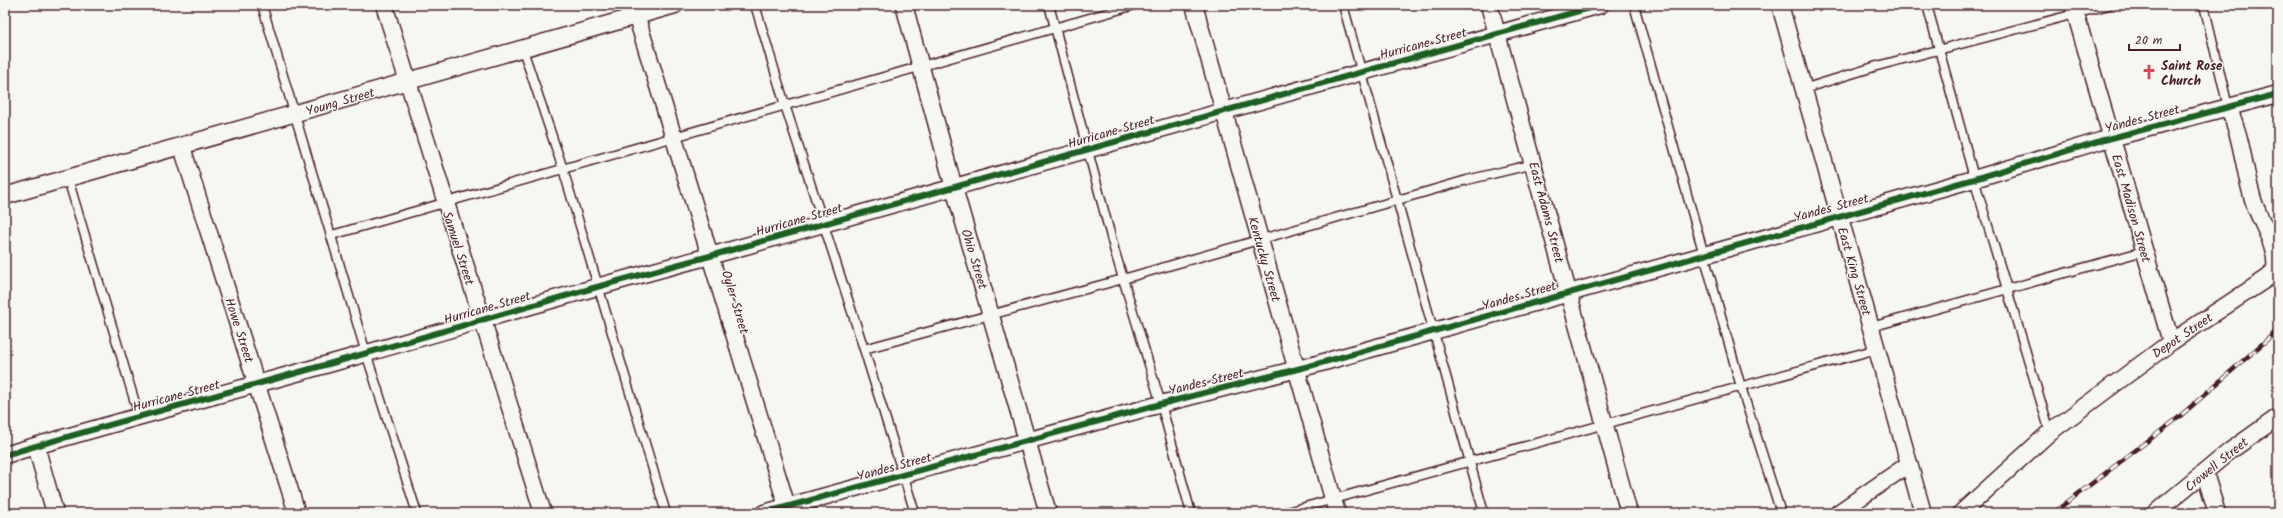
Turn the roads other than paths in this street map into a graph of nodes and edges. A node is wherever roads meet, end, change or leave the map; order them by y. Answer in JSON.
{"nodes":[{"id":1,"x":262,"y":5,"type":"edge"},
{"id":2,"x":384,"y":5,"type":"edge"},
{"id":3,"x":675,"y":5,"type":"edge"},
{"id":4,"x":755,"y":5,"type":"edge"},
{"id":5,"x":904,"y":5,"type":"edge"},
{"id":6,"x":1049,"y":5,"type":"edge"},
{"id":7,"x":1135,"y":5,"type":"edge"},
{"id":8,"x":1194,"y":5,"type":"edge"},
{"id":9,"x":1343,"y":5,"type":"edge"},
{"id":10,"x":1489,"y":5,"type":"edge"},
{"id":11,"x":1600,"y":5,"type":"edge"},
{"id":12,"x":1634,"y":5,"type":"edge"},
{"id":13,"x":1780,"y":5,"type":"edge"},
{"id":14,"x":1927,"y":5,"type":"edge"},
{"id":15,"x":2109,"y":5,"type":"edge"},
{"id":16,"x":2204,"y":5,"type":"edge"},
{"id":17,"x":2074,"y":10,"type":"edge"},
{"id":18,"x":635,"y":11,"type":"edge"},
{"id":19,"x":1056,"y":28,"type":"junction"},
{"id":20,"x":1497,"y":35,"type":"junction"},
{"id":21,"x":522,"y":47,"type":"junction"},
{"id":22,"x":1940,"y":50,"type":"junction"},
{"id":23,"x":920,"y":66,"type":"junction"},
{"id":24,"x":1361,"y":71,"type":"junction"},
{"id":25,"x":408,"y":82,"type":"junction"},
{"id":26,"x":1803,"y":89,"type":"junction"},
{"id":27,"x":2278,"y":94,"type":"edge"},
{"id":28,"x":785,"y":106,"type":"junction"},
{"id":29,"x":2228,"y":107,"type":"junction"},
{"id":30,"x":1224,"y":110,"type":"junction"},
{"id":31,"x":296,"y":114,"type":"junction"},
{"id":32,"x":674,"y":137,"type":"junction"},
{"id":33,"x":2112,"y":138,"type":"junction"},
{"id":34,"x":182,"y":147,"type":"junction"},
{"id":35,"x":1088,"y":149,"type":"junction"},
{"id":36,"x":1534,"y":164,"type":"junction"},
{"id":37,"x":563,"y":169,"type":"junction"},
{"id":38,"x":68,"y":179,"type":"junction"},
{"id":39,"x":1974,"y":179,"type":"junction"},
{"id":40,"x":954,"y":188,"type":"junction"},
{"id":41,"x":5,"y":196,"type":"edge"},
{"id":42,"x":1399,"y":201,"type":"junction"},
{"id":43,"x":445,"y":203,"type":"junction"},
{"id":44,"x":1839,"y":216,"type":"junction"},
{"id":45,"x":823,"y":223,"type":"junction"},
{"id":46,"x":332,"y":235,"type":"junction"},
{"id":47,"x":1259,"y":239,"type":"junction"},
{"id":48,"x":2144,"y":250,"type":"junction"},
{"id":49,"x":1703,"y":254,"type":"junction"},
{"id":50,"x":710,"y":256,"type":"junction"},
{"id":51,"x":1123,"y":278,"type":"junction"},
{"id":52,"x":597,"y":286,"type":"junction"},
{"id":53,"x":2007,"y":290,"type":"junction"},
{"id":54,"x":1569,"y":292,"type":"junction"},
{"id":55,"x":992,"y":315,"type":"junction"},
{"id":56,"x":482,"y":320,"type":"junction"},
{"id":57,"x":1870,"y":327,"type":"junction"},
{"id":58,"x":1434,"y":329,"type":"junction"},
{"id":59,"x":2171,"y":342,"type":"junction"},
{"id":60,"x":1877,"y":348,"type":"junction"},
{"id":61,"x":864,"y":349,"type":"junction"},
{"id":62,"x":366,"y":353,"type":"junction"},
{"id":63,"x":1297,"y":369,"type":"junction"},
{"id":64,"x":258,"y":384,"type":"junction"},
{"id":65,"x":1741,"y":387,"type":"junction"},
{"id":66,"x":1161,"y":404,"type":"junction"},
{"id":67,"x":139,"y":416,"type":"junction"},
{"id":68,"x":2278,"y":417,"type":"edge"},
{"id":69,"x":1605,"y":425,"type":"junction"},
{"id":70,"x":2050,"y":432,"type":"junction"},
{"id":71,"x":1028,"y":440,"type":"junction"},
{"id":72,"x":36,"y":446,"type":"junction"},
{"id":73,"x":5,"y":455,"type":"edge"},
{"id":74,"x":1469,"y":461,"type":"junction"},
{"id":75,"x":1909,"y":464,"type":"junction"},
{"id":76,"x":2205,"y":473,"type":"junction"},
{"id":77,"x":902,"y":475,"type":"junction"},
{"id":78,"x":1335,"y":506,"type":"edge"},
{"id":79,"x":788,"y":510,"type":"edge"},
{"id":80,"x":55,"y":513,"type":"edge"},
{"id":81,"x":297,"y":513,"type":"edge"},
{"id":82,"x":417,"y":513,"type":"edge"},
{"id":83,"x":543,"y":513,"type":"edge"},
{"id":84,"x":666,"y":513,"type":"edge"},
{"id":85,"x":764,"y":513,"type":"edge"},
{"id":86,"x":915,"y":513,"type":"edge"},
{"id":87,"x":1048,"y":513,"type":"edge"},
{"id":88,"x":1191,"y":513,"type":"edge"},
{"id":89,"x":1283,"y":513,"type":"edge"},
{"id":90,"x":1484,"y":513,"type":"edge"},
{"id":91,"x":1629,"y":513,"type":"edge"},
{"id":92,"x":1780,"y":513,"type":"edge"},
{"id":93,"x":1838,"y":513,"type":"edge"},
{"id":94,"x":1923,"y":513,"type":"edge"},
{"id":95,"x":1961,"y":513,"type":"edge"},
{"id":96,"x":2155,"y":513,"type":"edge"},
{"id":97,"x":2217,"y":513,"type":"edge"}],
"edges":[{"from":1,"to":31,"type":"lane"},
{"from":2,"to":25,"type":"street","name":"Samuel Street"},
{"from":3,"to":18,"type":"street","name":"Young Street"},
{"from":4,"to":28,"type":"lane"},
{"from":5,"to":23,"type":"street","name":"Ohio Street"},
{"from":6,"to":19,"type":"lane"},
{"from":7,"to":19,"type":"lane"},
{"from":8,"to":30,"type":"street","name":"Kentucky Street"},
{"from":9,"to":24,"type":"lane"},
{"from":10,"to":20,"type":"street","name":"East Adams Street"},
{"from":11,"to":20,"type":"street","name":"Hurricane Street"},
{"from":12,"to":49,"type":"lane"},
{"from":13,"to":26,"type":"street","name":"East King Street"},
{"from":14,"to":22,"type":"lane"},
{"from":15,"to":17,"type":"lane"},
{"from":16,"to":29,"type":"lane"},
{"from":17,"to":22,"type":"lane"},
{"from":17,"to":33,"type":"street","name":"East Madison Street"},
{"from":18,"to":21,"type":"street","name":"Young Street"},
{"from":18,"to":32,"type":"street","name":"Oyler Street"},
{"from":19,"to":23,"type":"lane"},
{"from":19,"to":35,"type":"lane"},
{"from":20,"to":24,"type":"street","name":"Hurricane Street"},
{"from":20,"to":36,"type":"street","name":"East Adams Street"},
{"from":21,"to":25,"type":"street","name":"Young Street"},
{"from":21,"to":37,"type":"lane"},
{"from":22,"to":26,"type":"lane"},
{"from":22,"to":39,"type":"lane"},
{"from":23,"to":28,"type":"lane"},
{"from":23,"to":40,"type":"street","name":"Ohio Street"},
{"from":24,"to":30,"type":"street","name":"Hurricane Street"},
{"from":24,"to":42,"type":"lane"},
{"from":25,"to":31,"type":"street","name":"Young Street"},
{"from":25,"to":43,"type":"street","name":"Samuel Street"},
{"from":26,"to":44,"type":"street","name":"East King Street"},
{"from":27,"to":29,"type":"street","name":"Yandes Street"},
{"from":28,"to":32,"type":"lane"},
{"from":28,"to":45,"type":"lane"},
{"from":29,"to":33,"type":"street","name":"Yandes Street"},
{"from":29,"to":59,"type":"street","name":"Depot Street"},
{"from":30,"to":35,"type":"street","name":"Hurricane Street"},
{"from":30,"to":47,"type":"street","name":"Kentucky Street"},
{"from":31,"to":34,"type":"street","name":"Young Street"},
{"from":31,"to":46,"type":"lane"},
{"from":32,"to":37,"type":"lane"},
{"from":32,"to":50,"type":"street","name":"Oyler Street"},
{"from":33,"to":39,"type":"street","name":"Yandes Street"},
{"from":33,"to":48,"type":"street","name":"East Madison Street"},
{"from":34,"to":38,"type":"street","name":"Young Street"},
{"from":34,"to":64,"type":"street","name":"Howe Street"},
{"from":35,"to":40,"type":"street","name":"Hurricane Street"},
{"from":35,"to":51,"type":"lane"},
{"from":36,"to":42,"type":"lane"},
{"from":36,"to":54,"type":"street","name":"East Adams Street"},
{"from":37,"to":43,"type":"lane"},
{"from":37,"to":52,"type":"lane"},
{"from":38,"to":41,"type":"street","name":"Young Street"},
{"from":38,"to":67,"type":"lane"},
{"from":39,"to":44,"type":"street","name":"Yandes Street"},
{"from":39,"to":53,"type":"lane"},
{"from":40,"to":45,"type":"street","name":"Hurricane Street"},
{"from":40,"to":55,"type":"street","name":"Ohio Street"},
{"from":42,"to":47,"type":"lane"},
{"from":42,"to":58,"type":"lane"},
{"from":43,"to":46,"type":"lane"},
{"from":43,"to":56,"type":"street","name":"Samuel Street"},
{"from":44,"to":49,"type":"street","name":"Yandes Street"},
{"from":44,"to":57,"type":"street","name":"East King Street"},
{"from":45,"to":50,"type":"street","name":"Hurricane Street"},
{"from":45,"to":61,"type":"lane"},
{"from":46,"to":62,"type":"lane"},
{"from":47,"to":51,"type":"lane"},
{"from":47,"to":63,"type":"street","name":"Kentucky Street"},
{"from":48,"to":53,"type":"lane"},
{"from":48,"to":59,"type":"street","name":"East Madison Street"},
{"from":49,"to":54,"type":"street","name":"Yandes Street"},
{"from":49,"to":65,"type":"lane"},
{"from":50,"to":52,"type":"street","name":"Hurricane Street"},
{"from":50,"to":79,"type":"street","name":"Oyler Street"},
{"from":51,"to":55,"type":"lane"},
{"from":51,"to":66,"type":"lane"},
{"from":52,"to":56,"type":"street","name":"Hurricane Street"},
{"from":52,"to":84,"type":"lane"},
{"from":53,"to":57,"type":"lane"},
{"from":53,"to":70,"type":"lane"},
{"from":54,"to":58,"type":"street","name":"Yandes Street"},
{"from":54,"to":69,"type":"street","name":"East Adams Street"},
{"from":55,"to":61,"type":"lane"},
{"from":55,"to":71,"type":"street","name":"Ohio Street"},
{"from":56,"to":62,"type":"street","name":"Hurricane Street"},
{"from":56,"to":83,"type":"street","name":"Samuel Street"},
{"from":57,"to":60,"type":"street","name":"East King Street"},
{"from":58,"to":63,"type":"street","name":"Yandes Street"},
{"from":58,"to":74,"type":"lane"},
{"from":59,"to":70,"type":"street","name":"Depot Street"},
{"from":60,"to":65,"type":"lane"},
{"from":60,"to":75,"type":"street","name":"East King Street"},
{"from":61,"to":77,"type":"lane"},
{"from":62,"to":64,"type":"street","name":"Hurricane Street"},
{"from":62,"to":82,"type":"lane"},
{"from":63,"to":66,"type":"street","name":"Yandes Street"},
{"from":63,"to":78,"type":"street","name":"Kentucky Street"},
{"from":64,"to":67,"type":"street","name":"Hurricane Street"},
{"from":64,"to":81,"type":"street","name":"Howe Street"},
{"from":65,"to":69,"type":"lane"},
{"from":65,"to":92,"type":"lane"},
{"from":66,"to":71,"type":"street","name":"Yandes Street"},
{"from":66,"to":88,"type":"lane"},
{"from":67,"to":72,"type":"street","name":"Hurricane Street"},
{"from":68,"to":76,"type":"street","name":"Crowell Street"},
{"from":69,"to":74,"type":"lane"},
{"from":69,"to":91,"type":"street","name":"East Adams Street"},
{"from":70,"to":95,"type":"street","name":"Depot Street"},
{"from":71,"to":77,"type":"street","name":"Yandes Street"},
{"from":71,"to":87,"type":"street","name":"Ohio Street"},
{"from":72,"to":73,"type":"street","name":"Hurricane Street"},
{"from":72,"to":80,"type":"street"},
{"from":74,"to":78,"type":"lane"},
{"from":74,"to":90,"type":"lane"},
{"from":75,"to":93,"type":"street"},
{"from":75,"to":94,"type":"street","name":"East King Street"},
{"from":76,"to":96,"type":"street","name":"Crowell Street"},
{"from":76,"to":97,"type":"street"},
{"from":77,"to":79,"type":"street","name":"Yandes Street"},
{"from":77,"to":86,"type":"lane"},
{"from":78,"to":89,"type":"lane"},
{"from":79,"to":85,"type":"street","name":"Yandes Street"}]}
